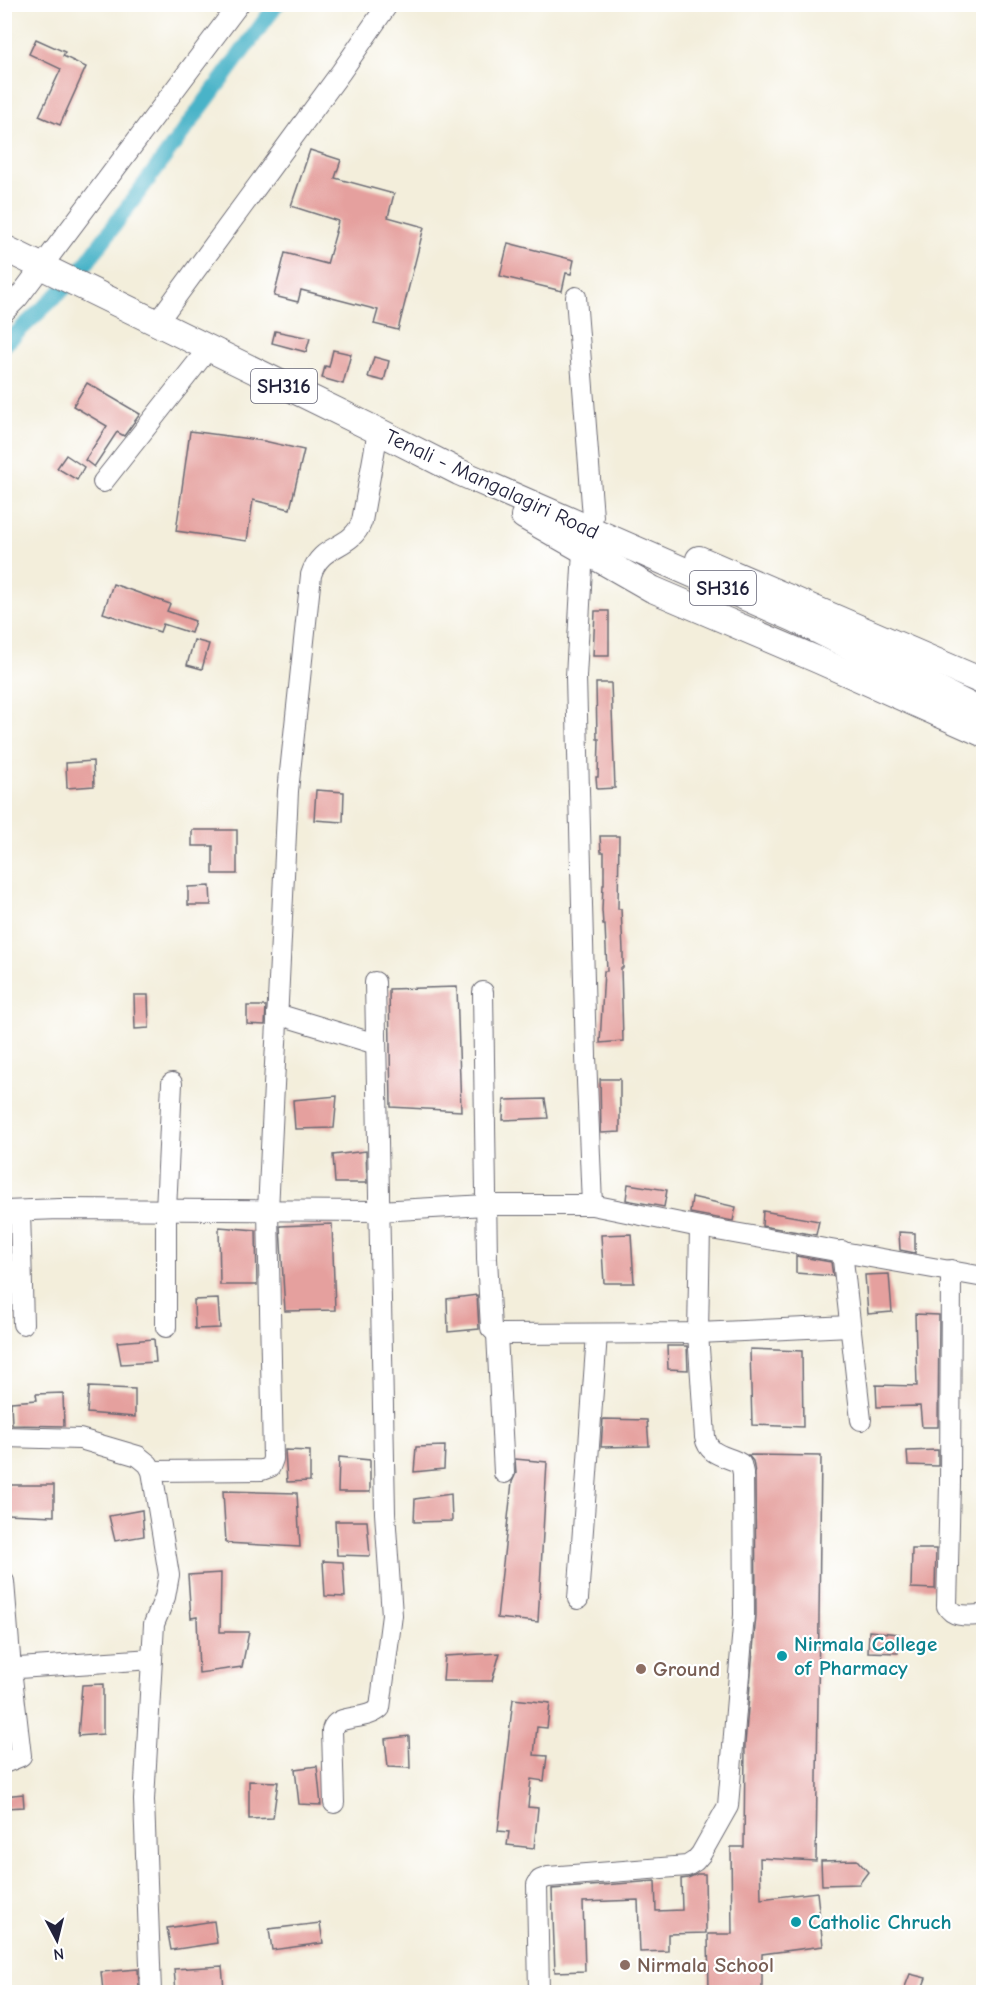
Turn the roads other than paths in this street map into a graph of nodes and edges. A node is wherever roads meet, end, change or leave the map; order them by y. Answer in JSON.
{"nodes":[{"id":1,"x":239,"y":4,"type":"edge"},
{"id":2,"x":388,"y":4,"type":"edge"},
{"id":3,"x":4,"y":248,"type":"edge"},
{"id":4,"x":44,"y":268,"type":"junction"},
{"id":5,"x":576,"y":297,"type":"dead end"},
{"id":6,"x":4,"y":312,"type":"edge"},
{"id":7,"x":156,"y":324,"type":"junction"},
{"id":8,"x":208,"y":349,"type":"junction"},
{"id":9,"x":378,"y":431,"type":"junction"},
{"id":10,"x":424,"y":455,"type":"junction"},
{"id":11,"x":103,"y":482,"type":"dead end"},
{"id":12,"x":593,"y":517,"type":"junction"},
{"id":13,"x":583,"y":550,"type":"junction"},
{"id":14,"x":984,"y":682,"type":"edge"},
{"id":15,"x":984,"y":713,"type":"edge"},
{"id":16,"x":984,"y":734,"type":"edge"},
{"id":17,"x":375,"y":982,"type":"dead end"},
{"id":18,"x":483,"y":992,"type":"dead end"},
{"id":19,"x":277,"y":1014,"type":"junction"},
{"id":20,"x":376,"y":1044,"type":"junction"},
{"id":21,"x":172,"y":1083,"type":"dead end"},
{"id":22,"x":486,"y":1204,"type":"junction"},
{"id":23,"x":592,"y":1206,"type":"junction"},
{"id":24,"x":166,"y":1210,"type":"junction"},
{"id":25,"x":12,"y":1211,"type":"edge"},
{"id":26,"x":268,"y":1211,"type":"junction"},
{"id":27,"x":379,"y":1211,"type":"junction"},
{"id":28,"x":699,"y":1227,"type":"junction"},
{"id":29,"x":842,"y":1251,"type":"junction"},
{"id":30,"x":951,"y":1270,"type":"junction"},
{"id":31,"x":984,"y":1277,"type":"edge"},
{"id":32,"x":22,"y":1324,"type":"dead end"},
{"id":33,"x":850,"y":1326,"type":"junction"},
{"id":34,"x":166,"y":1327,"type":"dead end"},
{"id":35,"x":497,"y":1334,"type":"junction"},
{"id":36,"x":597,"y":1334,"type":"junction"},
{"id":37,"x":698,"y":1334,"type":"junction"},
{"id":38,"x":861,"y":1420,"type":"dead end"},
{"id":39,"x":4,"y":1437,"type":"edge"},
{"id":40,"x":152,"y":1471,"type":"junction"},
{"id":41,"x":504,"y":1473,"type":"dead end"},
{"id":42,"x":4,"y":1582,"type":"edge"},
{"id":43,"x":578,"y":1599,"type":"dead end"},
{"id":44,"x":984,"y":1615,"type":"edge"},
{"id":45,"x":152,"y":1659,"type":"junction"},
{"id":46,"x":8,"y":1669,"type":"edge"},
{"id":47,"x":13,"y":1759,"type":"edge"},
{"id":48,"x":334,"y":1803,"type":"dead end"},
{"id":49,"x":151,"y":1992,"type":"edge"},
{"id":50,"x":539,"y":1992,"type":"edge"}],
"edges":[{"from":1,"to":4,"type":"street"},
{"from":2,"to":7,"type":"street"},
{"from":3,"to":4,"type":"main road","name":"Tenali - Mangalagiri Road","number":"SH316"},
{"from":4,"to":6,"type":"street"},
{"from":4,"to":7,"type":"main road","name":"Tenali - Mangalagiri Road","number":"SH316"},
{"from":5,"to":12,"type":"street"},
{"from":7,"to":8,"type":"main road","name":"Tenali - Mangalagiri Road","number":"SH316"},
{"from":8,"to":9,"type":"main road","name":"Tenali - Mangalagiri Road","number":"SH316"},
{"from":8,"to":11,"type":"street"},
{"from":9,"to":10,"type":"main road","name":"Tenali - Mangalagiri Road","number":"SH316"},
{"from":9,"to":19,"type":"street"},
{"from":10,"to":12,"type":"main road"},
{"from":10,"to":13,"type":"main road"},
{"from":10,"to":15,"type":"main road","name":"Tenali - Mangalagiri Road","number":"SH316"},
{"from":12,"to":14,"type":"main road"},
{"from":13,"to":16,"type":"main road"},
{"from":13,"to":23,"type":"street"},
{"from":17,"to":20,"type":"street"},
{"from":18,"to":22,"type":"street"},
{"from":19,"to":20,"type":"street"},
{"from":19,"to":26,"type":"street"},
{"from":20,"to":27,"type":"street"},
{"from":21,"to":24,"type":"street"},
{"from":22,"to":23,"type":"street"},
{"from":22,"to":27,"type":"street"},
{"from":22,"to":35,"type":"street"},
{"from":23,"to":28,"type":"street"},
{"from":24,"to":25,"type":"street"},
{"from":24,"to":26,"type":"street"},
{"from":24,"to":34,"type":"street"},
{"from":25,"to":32,"type":"street"},
{"from":26,"to":27,"type":"street"},
{"from":26,"to":40,"type":"street"},
{"from":27,"to":48,"type":"street"},
{"from":28,"to":29,"type":"street"},
{"from":28,"to":37,"type":"street"},
{"from":29,"to":30,"type":"street"},
{"from":29,"to":33,"type":"street"},
{"from":30,"to":31,"type":"street"},
{"from":30,"to":44,"type":"street"},
{"from":33,"to":37,"type":"street"},
{"from":33,"to":38,"type":"street"},
{"from":35,"to":36,"type":"street"},
{"from":35,"to":41,"type":"street"},
{"from":36,"to":37,"type":"street"},
{"from":36,"to":43,"type":"street"},
{"from":37,"to":50,"type":"street"},
{"from":39,"to":40,"type":"street"},
{"from":40,"to":45,"type":"street"},
{"from":42,"to":46,"type":"street"},
{"from":45,"to":46,"type":"street"},
{"from":45,"to":49,"type":"street"},
{"from":46,"to":47,"type":"street"}]}
